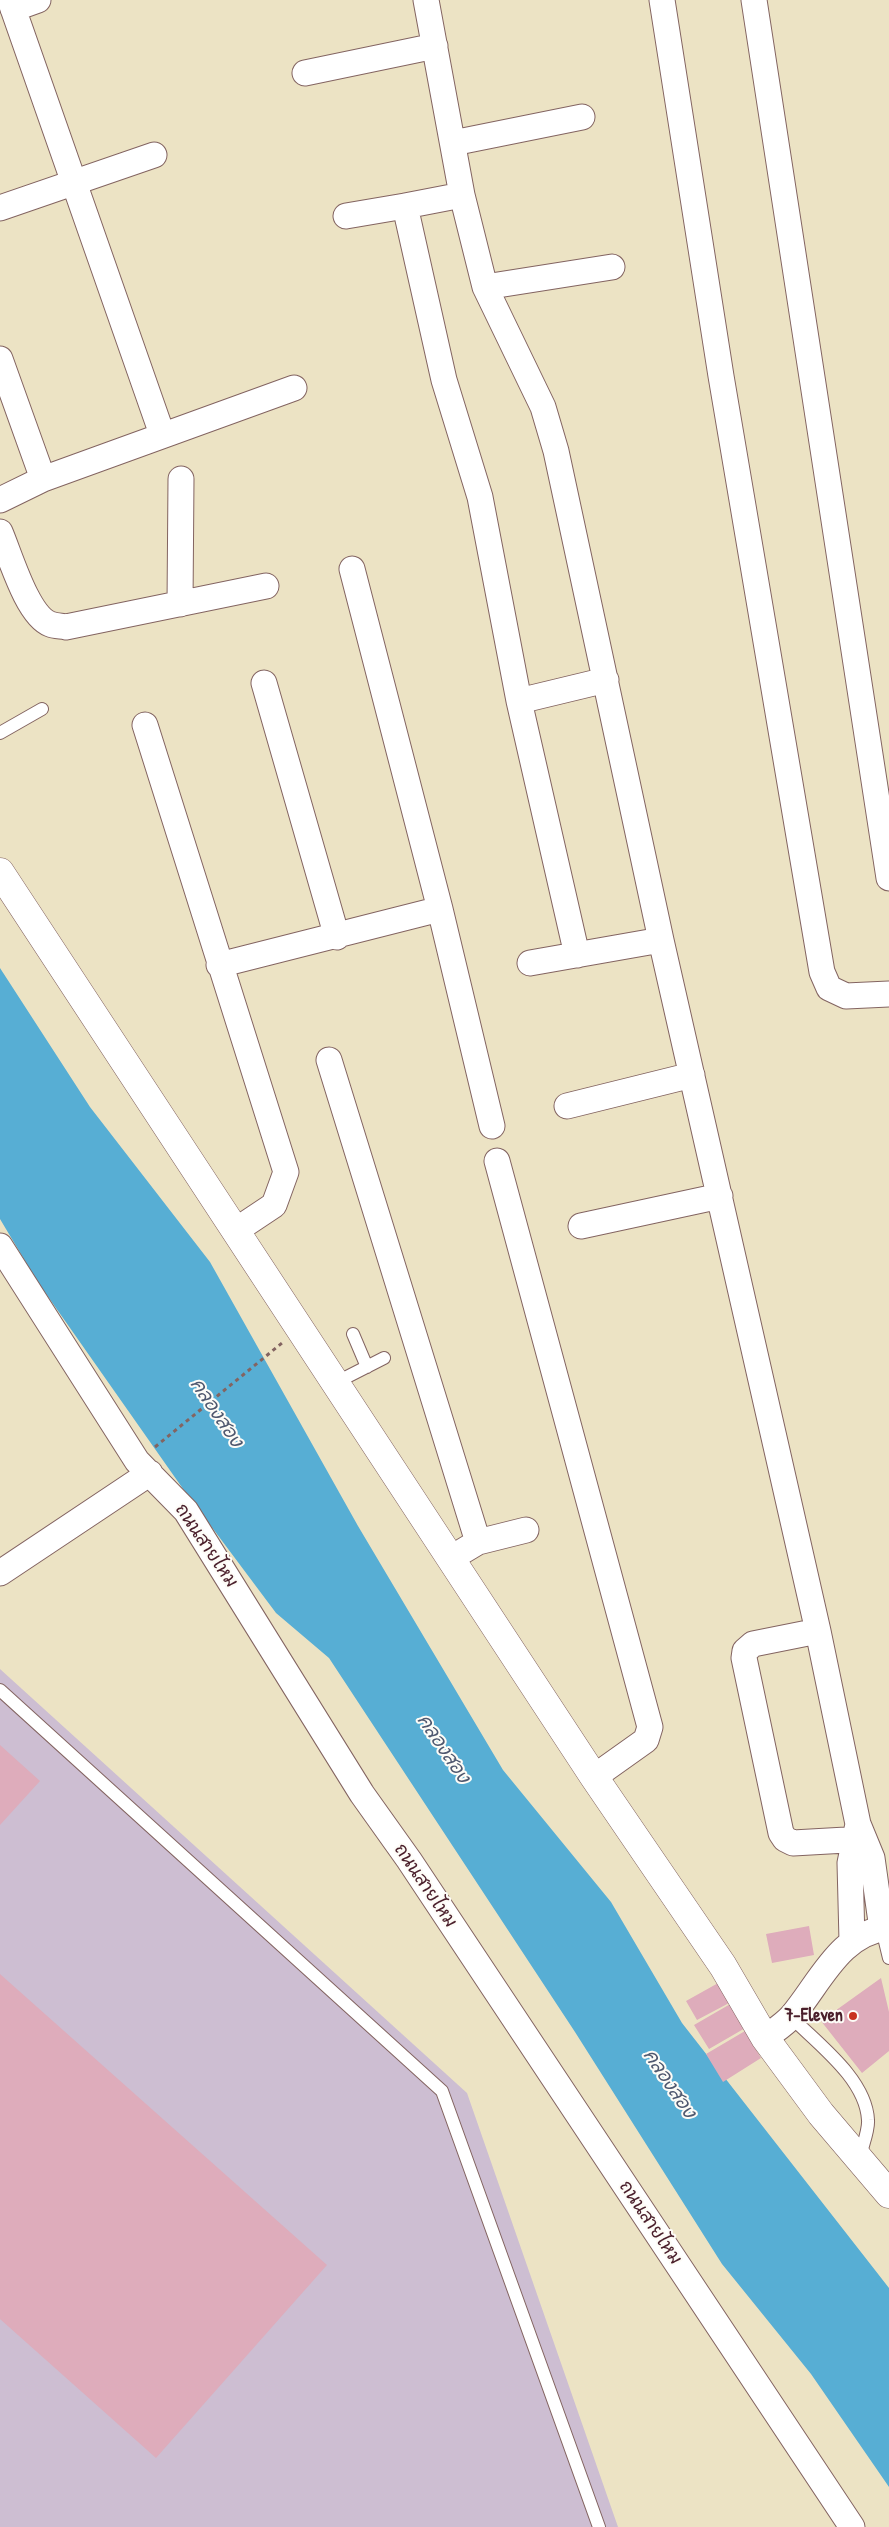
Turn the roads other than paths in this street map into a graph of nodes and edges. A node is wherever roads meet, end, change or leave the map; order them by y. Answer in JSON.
{"nodes":[{"id":1,"x":38,"y":0,"type":"edge"},
{"id":2,"x":426,"y":0,"type":"edge"},
{"id":3,"x":662,"y":0,"type":"edge"},
{"id":4,"x":754,"y":0,"type":"edge"},
{"id":5,"x":11,"y":5,"type":"edge"},
{"id":6,"x":435,"y":46,"type":"junction"},
{"id":7,"x":305,"y":73,"type":"dead end"},
{"id":8,"x":582,"y":117,"type":"dead end"},
{"id":9,"x":453,"y":143,"type":"junction"},
{"id":10,"x":154,"y":155,"type":"dead end"},
{"id":11,"x":74,"y":182,"type":"junction"},
{"id":12,"x":462,"y":194,"type":"junction"},
{"id":13,"x":406,"y":206,"type":"junction"},
{"id":14,"x":0,"y":208,"type":"edge"},
{"id":15,"x":346,"y":216,"type":"dead end"},
{"id":16,"x":612,"y":267,"type":"dead end"},
{"id":17,"x":485,"y":287,"type":"junction"},
{"id":18,"x":0,"y":359,"type":"edge"},
{"id":19,"x":294,"y":388,"type":"dead end"},
{"id":20,"x":162,"y":434,"type":"junction"},
{"id":21,"x":43,"y":479,"type":"junction"},
{"id":22,"x":181,"y":479,"type":"dead end"},
{"id":23,"x":0,"y":500,"type":"edge"},
{"id":24,"x":0,"y":532,"type":"edge"},
{"id":25,"x":352,"y":570,"type":"dead end"},
{"id":26,"x":266,"y":586,"type":"dead end"},
{"id":27,"x":180,"y":604,"type":"junction"},
{"id":28,"x":606,"y":680,"type":"junction"},
{"id":29,"x":264,"y":683,"type":"dead end"},
{"id":30,"x":519,"y":701,"type":"junction"},
{"id":31,"x":42,"y":709,"type":"dead end"},
{"id":32,"x":146,"y":725,"type":"dead end"},
{"id":33,"x":0,"y":734,"type":"edge"},
{"id":34,"x":0,"y":872,"type":"edge"},
{"id":35,"x":889,"y":878,"type":"edge"},
{"id":36,"x":440,"y":909,"type":"junction"},
{"id":37,"x":337,"y":937,"type":"junction"},
{"id":38,"x":661,"y":940,"type":"junction"},
{"id":39,"x":577,"y":955,"type":"junction"},
{"id":40,"x":530,"y":962,"type":"dead end"},
{"id":41,"x":219,"y":965,"type":"junction"},
{"id":42,"x":889,"y":994,"type":"edge"},
{"id":43,"x":330,"y":1060,"type":"dead end"},
{"id":44,"x":692,"y":1075,"type":"junction"},
{"id":45,"x":567,"y":1106,"type":"dead end"},
{"id":46,"x":492,"y":1126,"type":"dead end"},
{"id":47,"x":497,"y":1161,"type":"dead end"},
{"id":48,"x":720,"y":1196,"type":"junction"},
{"id":49,"x":581,"y":1226,"type":"dead end"},
{"id":50,"x":235,"y":1231,"type":"junction"},
{"id":51,"x":3,"y":1258,"type":"edge"},
{"id":52,"x":352,"y":1334,"type":"dead end"},
{"id":53,"x":384,"y":1358,"type":"dead end"},
{"id":54,"x":367,"y":1367,"type":"junction"},
{"id":55,"x":335,"y":1383,"type":"junction"},
{"id":56,"x":149,"y":1463,"type":"junction"},
{"id":57,"x":526,"y":1530,"type":"dead end"},
{"id":58,"x":478,"y":1542,"type":"junction"},
{"id":59,"x":450,"y":1559,"type":"junction"},
{"id":60,"x":0,"y":1573,"type":"edge"},
{"id":61,"x":818,"y":1631,"type":"junction"},
{"id":62,"x":0,"y":1690,"type":"edge"},
{"id":63,"x":594,"y":1777,"type":"junction"},
{"id":64,"x":859,"y":1834,"type":"junction"},
{"id":65,"x":886,"y":1928,"type":"edge"},
{"id":66,"x":852,"y":1941,"type":"junction"},
{"id":67,"x":889,"y":1958,"type":"edge"},
{"id":68,"x":791,"y":2017,"type":"junction"},
{"id":69,"x":765,"y":2038,"type":"junction"},
{"id":70,"x":860,"y":2159,"type":"junction"},
{"id":71,"x":889,"y":2194,"type":"edge"},
{"id":72,"x":599,"y":2527,"type":"edge"},
{"id":73,"x":852,"y":2527,"type":"edge"}],
"edges":[{"from":1,"to":5,"type":"street"},
{"from":2,"to":6,"type":"street"},
{"from":3,"to":42,"type":"street"},
{"from":4,"to":35,"type":"street"},
{"from":5,"to":11,"type":"street"},
{"from":6,"to":7,"type":"street"},
{"from":6,"to":9,"type":"street"},
{"from":8,"to":9,"type":"street"},
{"from":9,"to":12,"type":"street"},
{"from":10,"to":11,"type":"street"},
{"from":11,"to":14,"type":"street"},
{"from":11,"to":20,"type":"street"},
{"from":12,"to":13,"type":"street"},
{"from":12,"to":17,"type":"street"},
{"from":13,"to":15,"type":"street"},
{"from":13,"to":30,"type":"street"},
{"from":16,"to":17,"type":"street"},
{"from":17,"to":28,"type":"street"},
{"from":18,"to":21,"type":"street"},
{"from":19,"to":20,"type":"street"},
{"from":20,"to":21,"type":"street"},
{"from":21,"to":23,"type":"street"},
{"from":22,"to":27,"type":"street"},
{"from":24,"to":27,"type":"street"},
{"from":25,"to":36,"type":"street"},
{"from":26,"to":27,"type":"street"},
{"from":28,"to":30,"type":"street"},
{"from":28,"to":38,"type":"street"},
{"from":29,"to":37,"type":"street"},
{"from":30,"to":39,"type":"street"},
{"from":31,"to":33,"type":"lane"},
{"from":32,"to":41,"type":"street"},
{"from":34,"to":50,"type":"street"},
{"from":36,"to":37,"type":"street"},
{"from":36,"to":46,"type":"street"},
{"from":37,"to":41,"type":"street"},
{"from":38,"to":39,"type":"street"},
{"from":38,"to":44,"type":"street"},
{"from":39,"to":40,"type":"street"},
{"from":41,"to":50,"type":"street"},
{"from":43,"to":58,"type":"street"},
{"from":44,"to":45,"type":"street"},
{"from":44,"to":48,"type":"street"},
{"from":47,"to":63,"type":"street"},
{"from":48,"to":49,"type":"street"},
{"from":48,"to":61,"type":"street"},
{"from":50,"to":55,"type":"street"},
{"from":51,"to":56,"type":"street","name":"ถนนสายไหม"},
{"from":52,"to":54,"type":"lane"},
{"from":53,"to":54,"type":"lane"},
{"from":54,"to":55,"type":"lane"},
{"from":55,"to":59,"type":"street"},
{"from":56,"to":60,"type":"street"},
{"from":56,"to":73,"type":"street","name":"ถนนสายไหม"},
{"from":57,"to":58,"type":"street"},
{"from":58,"to":59,"type":"street"},
{"from":59,"to":63,"type":"street"},
{"from":61,"to":64,"type":"street"},
{"from":61,"to":64,"type":"street"},
{"from":62,"to":72,"type":"lane"},
{"from":63,"to":69,"type":"street"},
{"from":64,"to":65,"type":"street"},
{"from":64,"to":66,"type":"street"},
{"from":65,"to":66,"type":"street"},
{"from":65,"to":67,"type":"lane"},
{"from":66,"to":68,"type":"street"},
{"from":68,"to":69,"type":"street"},
{"from":68,"to":70,"type":"lane"},
{"from":69,"to":70,"type":"street"},
{"from":70,"to":71,"type":"street"}]}
